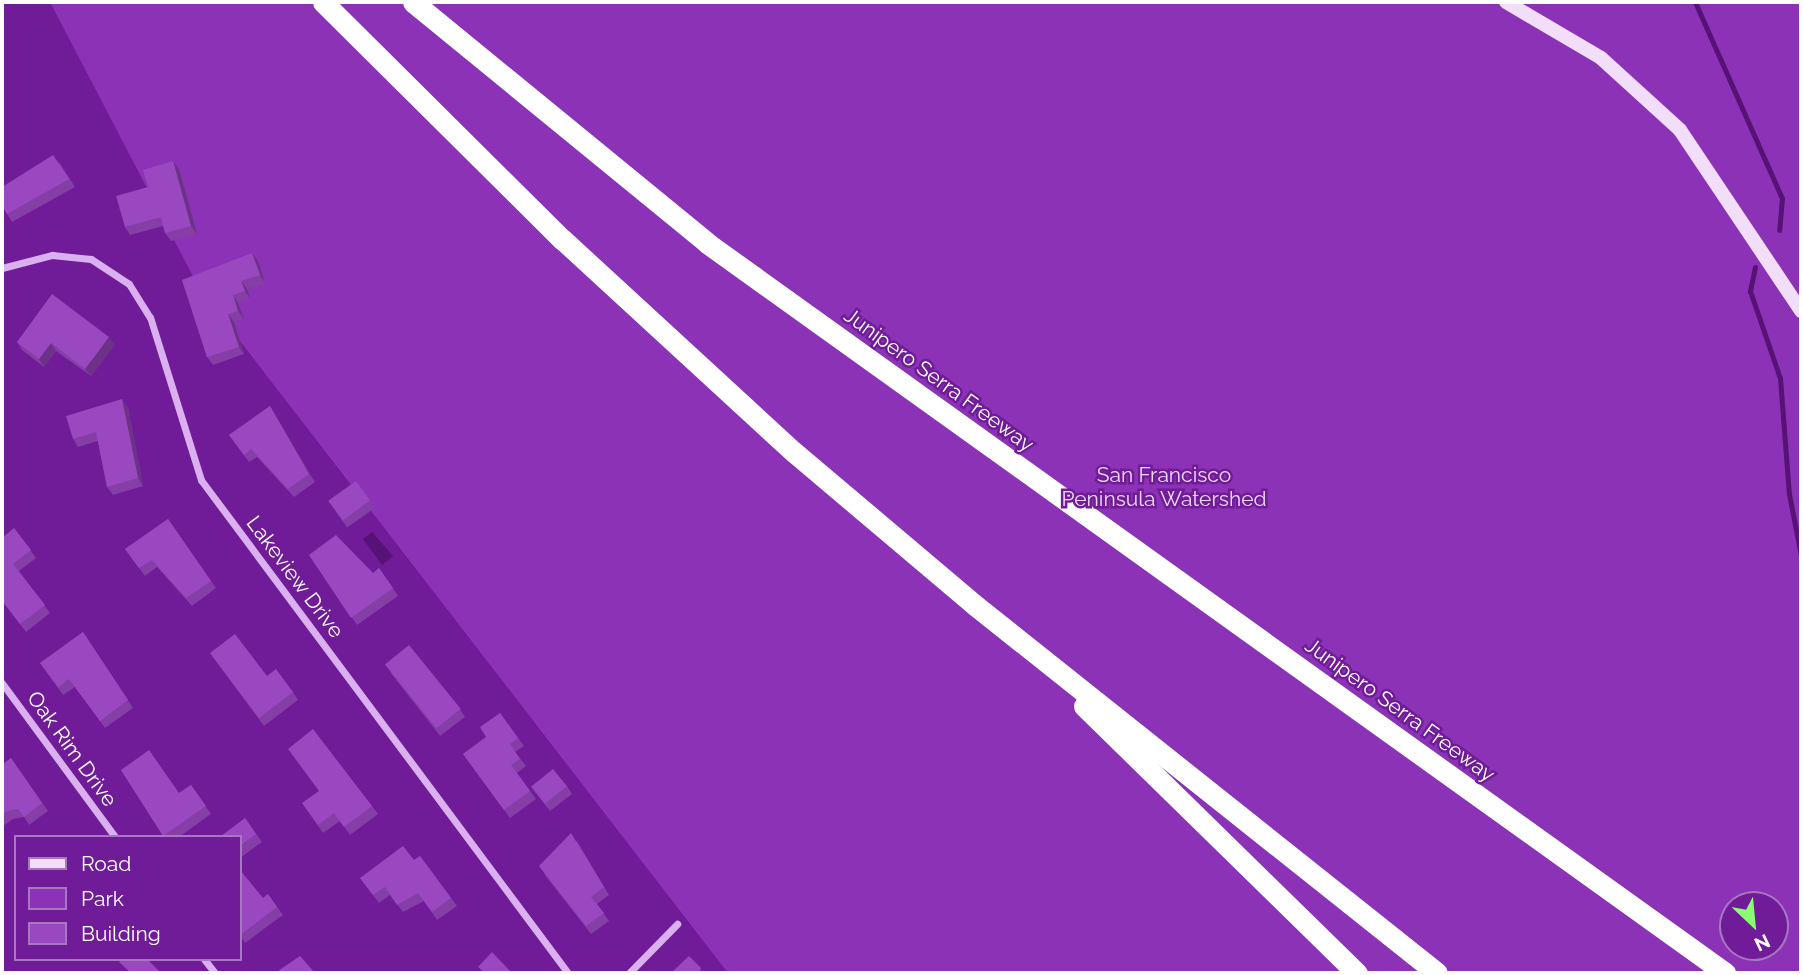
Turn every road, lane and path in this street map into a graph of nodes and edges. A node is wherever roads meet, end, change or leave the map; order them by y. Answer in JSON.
{"nodes":[{"id":1,"x":323,"y":2,"type":"edge"},
{"id":2,"x":413,"y":2,"type":"edge"},
{"id":3,"x":1506,"y":2,"type":"edge"},
{"id":4,"x":2,"y":268,"type":"edge"},
{"id":5,"x":1801,"y":311,"type":"edge"},
{"id":6,"x":1038,"y":656,"type":"junction"},
{"id":7,"x":2,"y":683,"type":"edge"},
{"id":8,"x":113,"y":835,"type":"edge"},
{"id":9,"x":677,"y":924,"type":"dead end"},
{"id":10,"x":568,"y":973,"type":"edge"},
{"id":11,"x":629,"y":973,"type":"edge"},
{"id":12,"x":1357,"y":973,"type":"edge"},
{"id":13,"x":1437,"y":973,"type":"edge"},
{"id":14,"x":1725,"y":973,"type":"edge"}],
"edges":[{"from":1,"to":6,"type":"highway"},
{"from":2,"to":14,"type":"highway","name":"Junipero Serra Freeway"},
{"from":3,"to":5,"type":"street"},
{"from":4,"to":10,"type":"street","name":"Lakeview Drive"},
{"from":6,"to":12,"type":"highway"},
{"from":6,"to":13,"type":"highway"},
{"from":7,"to":8,"type":"street","name":"Oak Rim Drive"},
{"from":9,"to":11,"type":"street"}]}
